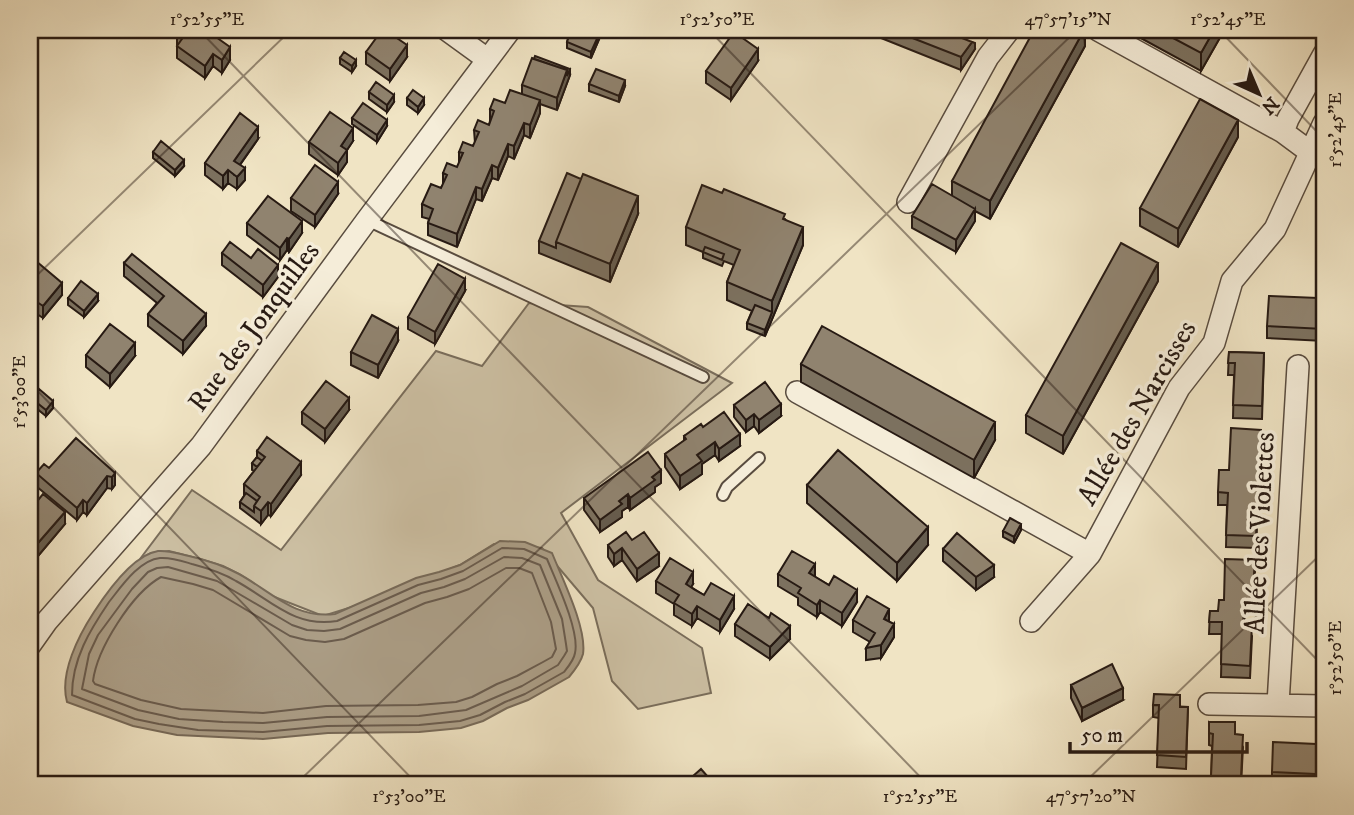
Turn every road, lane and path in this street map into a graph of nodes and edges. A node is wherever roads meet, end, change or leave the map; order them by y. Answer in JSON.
{"nodes":[{"id":1,"x":447,"y":30,"type":"edge"},
{"id":2,"x":510,"y":30,"type":"edge"},
{"id":3,"x":1009,"y":30,"type":"edge"},
{"id":4,"x":1098,"y":30,"type":"edge"},
{"id":5,"x":1324,"y":54,"type":"edge"},
{"id":6,"x":487,"y":59,"type":"junction"},
{"id":7,"x":1324,"y":123,"type":"edge"},
{"id":8,"x":1283,"y":132,"type":"junction"},
{"id":9,"x":1310,"y":152,"type":"junction"},
{"id":10,"x":908,"y":202,"type":"dead end"},
{"id":11,"x":367,"y":220,"type":"junction"},
{"id":12,"x":1298,"y":366,"type":"dead end"},
{"id":13,"x":703,"y":377,"type":"dead end"},
{"id":14,"x":797,"y":392,"type":"dead end"},
{"id":15,"x":759,"y":458,"type":"dead end"},
{"id":16,"x":723,"y":495,"type":"dead end"},
{"id":17,"x":1090,"y":554,"type":"junction"},
{"id":18,"x":1031,"y":621,"type":"dead end"},
{"id":19,"x":38,"y":626,"type":"edge"},
{"id":20,"x":30,"y":645,"type":"edge"},
{"id":21,"x":1209,"y":704,"type":"dead end"},
{"id":22,"x":1278,"y":704,"type":"junction"},
{"id":23,"x":1324,"y":706,"type":"edge"}],
"edges":[{"from":1,"to":6,"type":"street"},
{"from":2,"to":6,"type":"street","name":"Rue des Jonquilles"},
{"from":3,"to":10,"type":"street"},
{"from":4,"to":8,"type":"street"},
{"from":5,"to":8,"type":"street"},
{"from":6,"to":11,"type":"street","name":"Rue des Jonquilles"},
{"from":7,"to":9,"type":"street","name":"Allée des Narcisses"},
{"from":8,"to":9,"type":"street"},
{"from":9,"to":17,"type":"street","name":"Allée des Narcisses"},
{"from":11,"to":13,"type":"lane"},
{"from":11,"to":19,"type":"street","name":"Rue des Jonquilles"},
{"from":12,"to":22,"type":"street","name":"Allée des Violettes"},
{"from":14,"to":17,"type":"street","name":"Allée des Narcisses"},
{"from":15,"to":16,"type":"lane"},
{"from":17,"to":18,"type":"street","name":"Allée des Narcisses"},
{"from":19,"to":20,"type":"street","name":"Rue des Jonquilles"},
{"from":21,"to":22,"type":"street"},
{"from":22,"to":23,"type":"street"}]}
